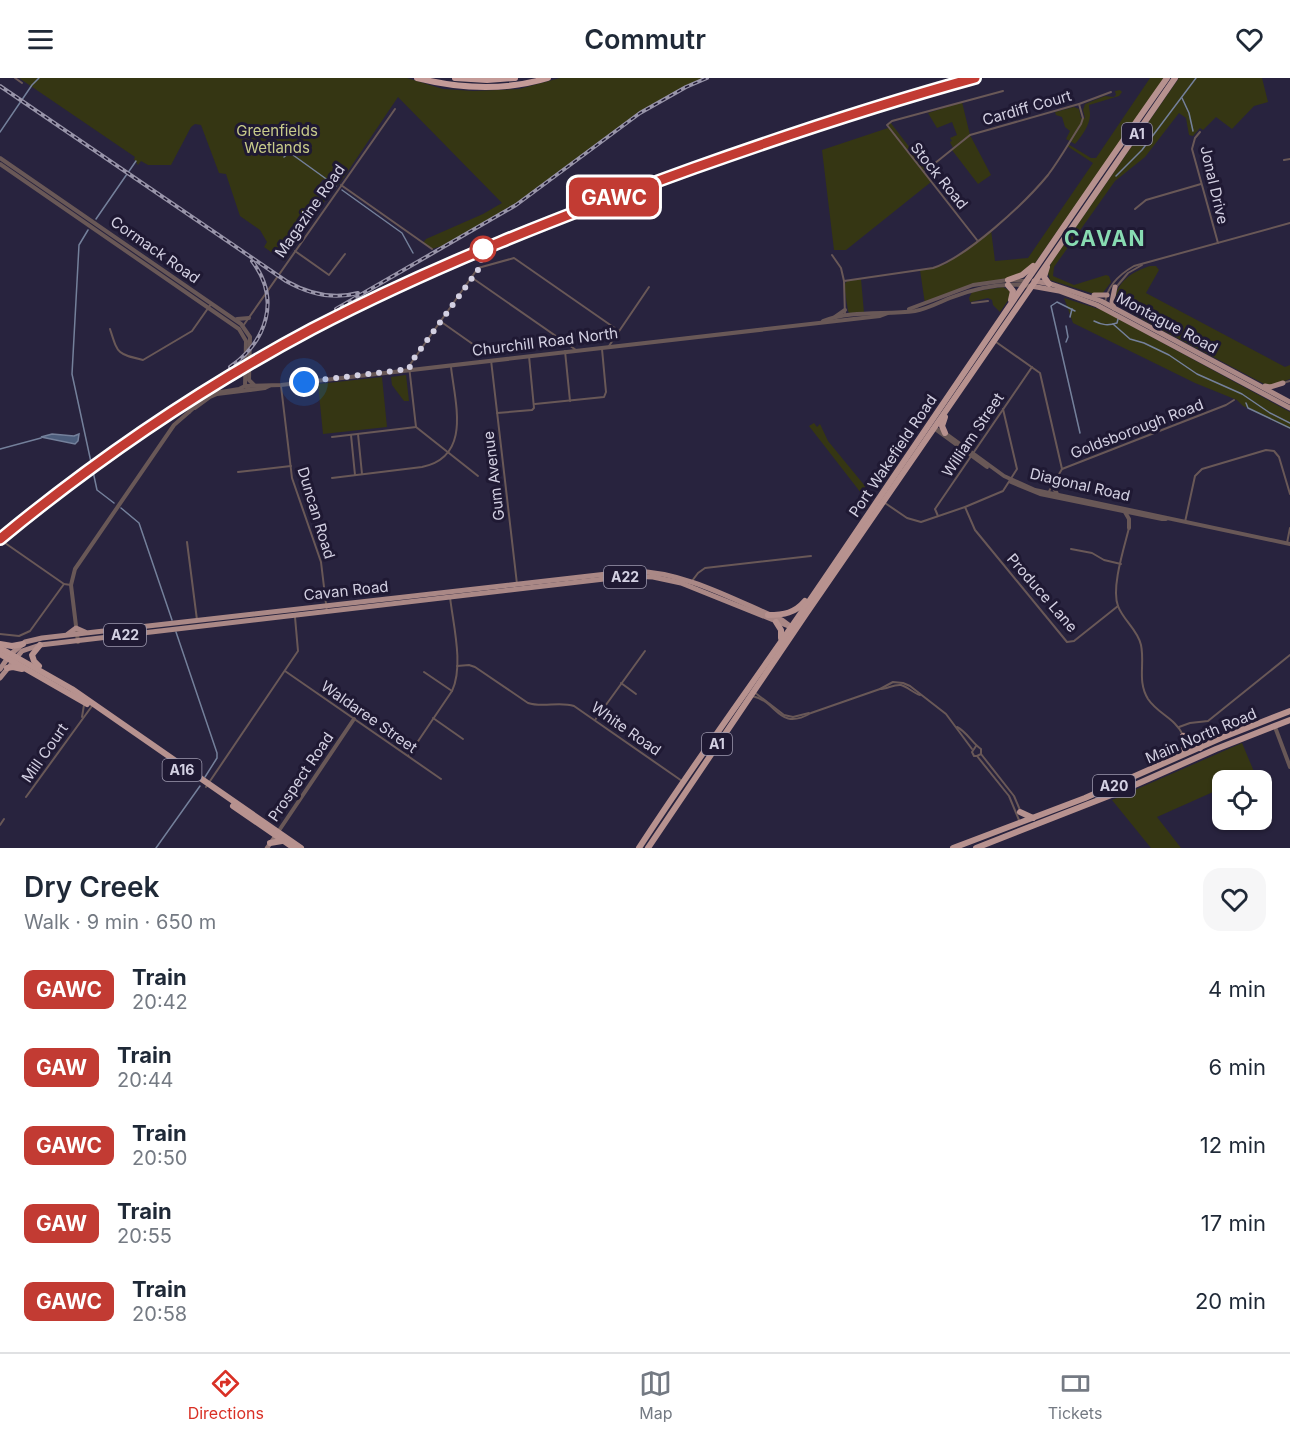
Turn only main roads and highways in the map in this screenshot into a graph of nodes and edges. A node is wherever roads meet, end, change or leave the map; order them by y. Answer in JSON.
{"nodes":[{"id":1,"x":417,"y":78,"type":"edge"},
{"id":2,"x":455,"y":78,"type":"edge"},
{"id":3,"x":515,"y":78,"type":"edge"},
{"id":4,"x":547,"y":78,"type":"edge"},
{"id":5,"x":1167,"y":78,"type":"edge"},
{"id":6,"x":1175,"y":78,"type":"edge"},
{"id":7,"x":1048,"y":249,"type":"junction"},
{"id":8,"x":1048,"y":261,"type":"junction"},
{"id":9,"x":1029,"y":283,"type":"junction"},
{"id":10,"x":1049,"y":284,"type":"junction"},
{"id":11,"x":1116,"y":287,"type":"road end"},
{"id":12,"x":1069,"y":290,"type":"junction"},
{"id":13,"x":1107,"y":295,"type":"road end"},
{"id":14,"x":1089,"y":301,"type":"junction"},
{"id":15,"x":1105,"y":303,"type":"junction"},
{"id":16,"x":1010,"y":304,"type":"junction"},
{"id":17,"x":1114,"y":308,"type":"junction"},
{"id":18,"x":1127,"y":320,"type":"junction"},
{"id":19,"x":993,"y":340,"type":"junction"},
{"id":20,"x":983,"y":343,"type":"junction"},
{"id":21,"x":976,"y":366,"type":"junction"},
{"id":22,"x":965,"y":369,"type":"junction"},
{"id":23,"x":1244,"y":378,"type":"junction"},
{"id":24,"x":953,"y":400,"type":"junction"},
{"id":25,"x":1290,"y":402,"type":"edge"},
{"id":26,"x":941,"y":407,"type":"junction"},
{"id":27,"x":1290,"y":408,"type":"edge"},
{"id":28,"x":934,"y":428,"type":"junction"},
{"id":29,"x":929,"y":437,"type":"junction"},
{"id":30,"x":904,"y":461,"type":"junction"},
{"id":31,"x":859,"y":537,"type":"junction"},
{"id":32,"x":847,"y":544,"type":"junction"},
{"id":33,"x":603,"y":576,"type":"junction"},
{"id":34,"x":565,"y":578,"type":"junction"},
{"id":35,"x":824,"y":579,"type":"junction"},
{"id":36,"x":558,"y":584,"type":"junction"},
{"id":37,"x":691,"y":584,"type":"junction"},
{"id":38,"x":518,"y":586,"type":"junction"},
{"id":39,"x":295,"y":612,"type":"junction"},
{"id":40,"x":806,"y":614,"type":"junction"},
{"id":41,"x":768,"y":615,"type":"junction"},
{"id":42,"x":776,"y":622,"type":"junction"},
{"id":43,"x":174,"y":626,"type":"junction"},
{"id":44,"x":791,"y":627,"type":"junction"},
{"id":45,"x":780,"y":642,"type":"junction"},
{"id":46,"x":23,"y":644,"type":"junction"},
{"id":47,"x":40,"y":645,"type":"junction"},
{"id":48,"x":0,"y":646,"type":"edge"},
{"id":49,"x":780,"y":653,"type":"junction"},
{"id":50,"x":0,"y":656,"type":"edge"},
{"id":51,"x":12,"y":658,"type":"junction"},
{"id":52,"x":2,"y":668,"type":"edge"},
{"id":53,"x":39,"y":676,"type":"junction"},
{"id":54,"x":52,"y":676,"type":"junction"},
{"id":55,"x":0,"y":678,"type":"edge"},
{"id":56,"x":754,"y":694,"type":"junction"},
{"id":57,"x":93,"y":705,"type":"junction"},
{"id":58,"x":735,"y":706,"type":"junction"},
{"id":59,"x":1290,"y":712,"type":"edge"},
{"id":60,"x":1290,"y":720,"type":"edge"},
{"id":61,"x":1254,"y":725,"type":"junction"},
{"id":62,"x":1272,"y":727,"type":"junction"},
{"id":63,"x":1277,"y":735,"type":"road end"},
{"id":64,"x":1200,"y":748,"type":"junction"},
{"id":65,"x":1176,"y":758,"type":"junction"},
{"id":66,"x":695,"y":776,"type":"junction"},
{"id":67,"x":683,"y":781,"type":"junction"},
{"id":68,"x":684,"y":791,"type":"junction"},
{"id":69,"x":1020,"y":818,"type":"junction"},
{"id":70,"x":1033,"y":818,"type":"junction"},
{"id":71,"x":1025,"y":829,"type":"junction"},
{"id":72,"x":277,"y":833,"type":"junction"},
{"id":73,"x":992,"y":833,"type":"junction"},
{"id":74,"x":1002,"y":838,"type":"junction"},
{"id":75,"x":286,"y":842,"type":"junction"},
{"id":76,"x":269,"y":846,"type":"edge"},
{"id":77,"x":295,"y":848,"type":"edge"},
{"id":78,"x":301,"y":848,"type":"edge"},
{"id":79,"x":639,"y":848,"type":"edge"},
{"id":80,"x":648,"y":848,"type":"edge"},
{"id":81,"x":953,"y":848,"type":"edge"},
{"id":82,"x":976,"y":848,"type":"edge"}],
"edges":[{"from":1,"to":4,"type":"highway"},
{"from":2,"to":3,"type":"highway"},
{"from":5,"to":7,"type":"highway","name":"Port Wakefield Road","number":"A1"},
{"from":6,"to":8,"type":"highway","name":"Port Wakefield Road","number":"A1"},
{"from":7,"to":9,"type":"highway","name":"Port Wakefield Road","number":"A1"},
{"from":7,"to":16,"type":"highway"},
{"from":8,"to":9,"type":"highway","name":"Port Wakefield Road","number":"A1"},
{"from":8,"to":10,"type":"highway"},
{"from":9,"to":10,"type":"main road","name":"Montague Road"},
{"from":9,"to":14,"type":"main road","name":"Montague Road"},
{"from":9,"to":16,"type":"highway","name":"Port Wakefield Road","number":"A1"},
{"from":9,"to":19,"type":"highway","name":"Port Wakefield Road","number":"A1"},
{"from":10,"to":12,"type":"main road","name":"Montague Road"},
{"from":11,"to":17,"type":"main road"},
{"from":12,"to":13,"type":"main road"},
{"from":12,"to":15,"type":"main road","name":"Montague Road"},
{"from":14,"to":15,"type":"main road"},
{"from":14,"to":18,"type":"main road","name":"Montague Road"},
{"from":15,"to":17,"type":"main road","name":"Montague Road"},
{"from":15,"to":18,"type":"main road"},
{"from":16,"to":20,"type":"highway","name":"Port Wakefield Road","number":"A1"},
{"from":17,"to":23,"type":"main road","name":"Montague Road"},
{"from":18,"to":27,"type":"main road","name":"Montague Road"},
{"from":19,"to":20,"type":"highway"},
{"from":19,"to":21,"type":"highway","name":"Port Wakefield Road","number":"A1"},
{"from":20,"to":22,"type":"highway","name":"Port Wakefield Road","number":"A1"},
{"from":21,"to":22,"type":"highway"},
{"from":21,"to":24,"type":"highway","name":"Port Wakefield Road","number":"A1"},
{"from":22,"to":26,"type":"highway","name":"Port Wakefield Road","number":"A1"},
{"from":23,"to":25,"type":"main road","name":"Montague Road"},
{"from":23,"to":25,"type":"main road"},
{"from":24,"to":28,"type":"highway","name":"Port Wakefield Road","number":"A1"},
{"from":24,"to":29,"type":"highway"},
{"from":26,"to":28,"type":"highway"},
{"from":26,"to":30,"type":"highway","name":"Port Wakefield Road","number":"A1"},
{"from":28,"to":29,"type":"highway","name":"Port Wakefield Road","number":"A1"},
{"from":28,"to":30,"type":"highway"},
{"from":29,"to":31,"type":"highway","name":"Port Wakefield Road","number":"A1"},
{"from":30,"to":32,"type":"highway","name":"Port Wakefield Road","number":"A1"},
{"from":31,"to":32,"type":"highway"},
{"from":31,"to":40,"type":"highway","name":"Port Wakefield Road","number":"A1"},
{"from":32,"to":35,"type":"highway","name":"Port Wakefield Road","number":"A1"},
{"from":33,"to":34,"type":"main road","name":"Cavan Road","number":"A22"},
{"from":33,"to":36,"type":"main road","name":"Cavan Road","number":"A22"},
{"from":33,"to":37,"type":"main road","name":"Cavan Road","number":"A22"},
{"from":34,"to":36,"type":"main road"},
{"from":34,"to":38,"type":"main road","name":"Cavan Road","number":"A22"},
{"from":35,"to":41,"type":"highway"},
{"from":35,"to":44,"type":"highway","name":"Port Wakefield Road","number":"A1"},
{"from":36,"to":38,"type":"main road","name":"Cavan Road","number":"A22"},
{"from":37,"to":41,"type":"main road","name":"Cavan Road","number":"A22"},
{"from":37,"to":42,"type":"main road","name":"Cavan Road","number":"A22"},
{"from":38,"to":39,"type":"main road","name":"Cavan Road","number":"A22"},
{"from":39,"to":43,"type":"main road","name":"Cavan Road","number":"A22"},
{"from":39,"to":43,"type":"main road","name":"Cavan Road","number":"A22"},
{"from":40,"to":44,"type":"highway"},
{"from":40,"to":49,"type":"highway","name":"Port Wakefield Road","number":"A1"},
{"from":41,"to":44,"type":"main road","name":"Cavan Road"},
{"from":42,"to":44,"type":"main road","name":"Cavan Road","number":"A22"},
{"from":42,"to":45,"type":"highway"},
{"from":43,"to":46,"type":"main road","name":"Cavan Road","number":"A22"},
{"from":43,"to":47,"type":"main road","name":"Cavan Road","number":"A22"},
{"from":44,"to":45,"type":"highway","name":"Port Wakefield Road","number":"A1"},
{"from":44,"to":49,"type":"highway"},
{"from":45,"to":58,"type":"highway","name":"Port Wakefield Road","number":"A1"},
{"from":46,"to":48,"type":"highway"},
{"from":46,"to":51,"type":"main road","number":"A22"},
{"from":47,"to":51,"type":"main road","name":"Cavan Road","number":"A22"},
{"from":47,"to":54,"type":"highway"},
{"from":48,"to":51,"type":"highway","number":"A16"},
{"from":49,"to":56,"type":"highway","name":"Port Wakefield Road","number":"A1"},
{"from":50,"to":51,"type":"highway","number":"A16"},
{"from":50,"to":52,"type":"main road"},
{"from":51,"to":52,"type":"main road","number":"A22"},
{"from":51,"to":53,"type":"highway","number":"A16"},
{"from":51,"to":54,"type":"highway","number":"A16"},
{"from":52,"to":53,"type":"highway"},
{"from":52,"to":55,"type":"main road","number":"A22"},
{"from":53,"to":57,"type":"highway","number":"A16"},
{"from":54,"to":57,"type":"highway","number":"A16"},
{"from":56,"to":58,"type":"highway"},
{"from":56,"to":66,"type":"highway","name":"Port Wakefield Road","number":"A1"},
{"from":57,"to":72,"type":"highway","number":"A16"},
{"from":58,"to":67,"type":"highway","name":"Port Wakefield Road","number":"A1"},
{"from":59,"to":61,"type":"highway","name":"Main North Road","number":"A20"},
{"from":59,"to":62,"type":"highway"},
{"from":60,"to":62,"type":"highway","name":"Main North Road","number":"A20"},
{"from":61,"to":62,"type":"highway"},
{"from":61,"to":64,"type":"highway","name":"Main North Road","number":"A20"},
{"from":62,"to":63,"type":"highway"},
{"from":62,"to":71,"type":"highway","name":"Main North Road","number":"A20"},
{"from":64,"to":65,"type":"highway","name":"Main North Road","number":"A20"},
{"from":64,"to":65,"type":"highway"},
{"from":65,"to":70,"type":"highway","name":"Main North Road","number":"A20"},
{"from":66,"to":67,"type":"highway"},
{"from":66,"to":68,"type":"highway","name":"Port Wakefield Road","number":"A1"},
{"from":67,"to":68,"type":"highway"},
{"from":67,"to":79,"type":"highway","name":"Port Wakefield Road","number":"A1"},
{"from":68,"to":80,"type":"highway","name":"Port Wakefield Road","number":"A1"},
{"from":69,"to":70,"type":"highway"},
{"from":69,"to":70,"type":"highway","name":"Main North Road","number":"A20"},
{"from":69,"to":71,"type":"highway"},
{"from":69,"to":73,"type":"highway"},
{"from":71,"to":74,"type":"highway","name":"Main North Road","number":"A20"},
{"from":72,"to":75,"type":"highway","number":"A16"},
{"from":72,"to":76,"type":"main road","name":"Prospect Road"},
{"from":72,"to":78,"type":"highway","number":"A16"},
{"from":73,"to":74,"type":"highway"},
{"from":73,"to":81,"type":"highway"},
{"from":74,"to":82,"type":"highway","name":"Main North Road","number":"A20"},
{"from":75,"to":76,"type":"highway"},
{"from":75,"to":77,"type":"highway","number":"A16"}]}
